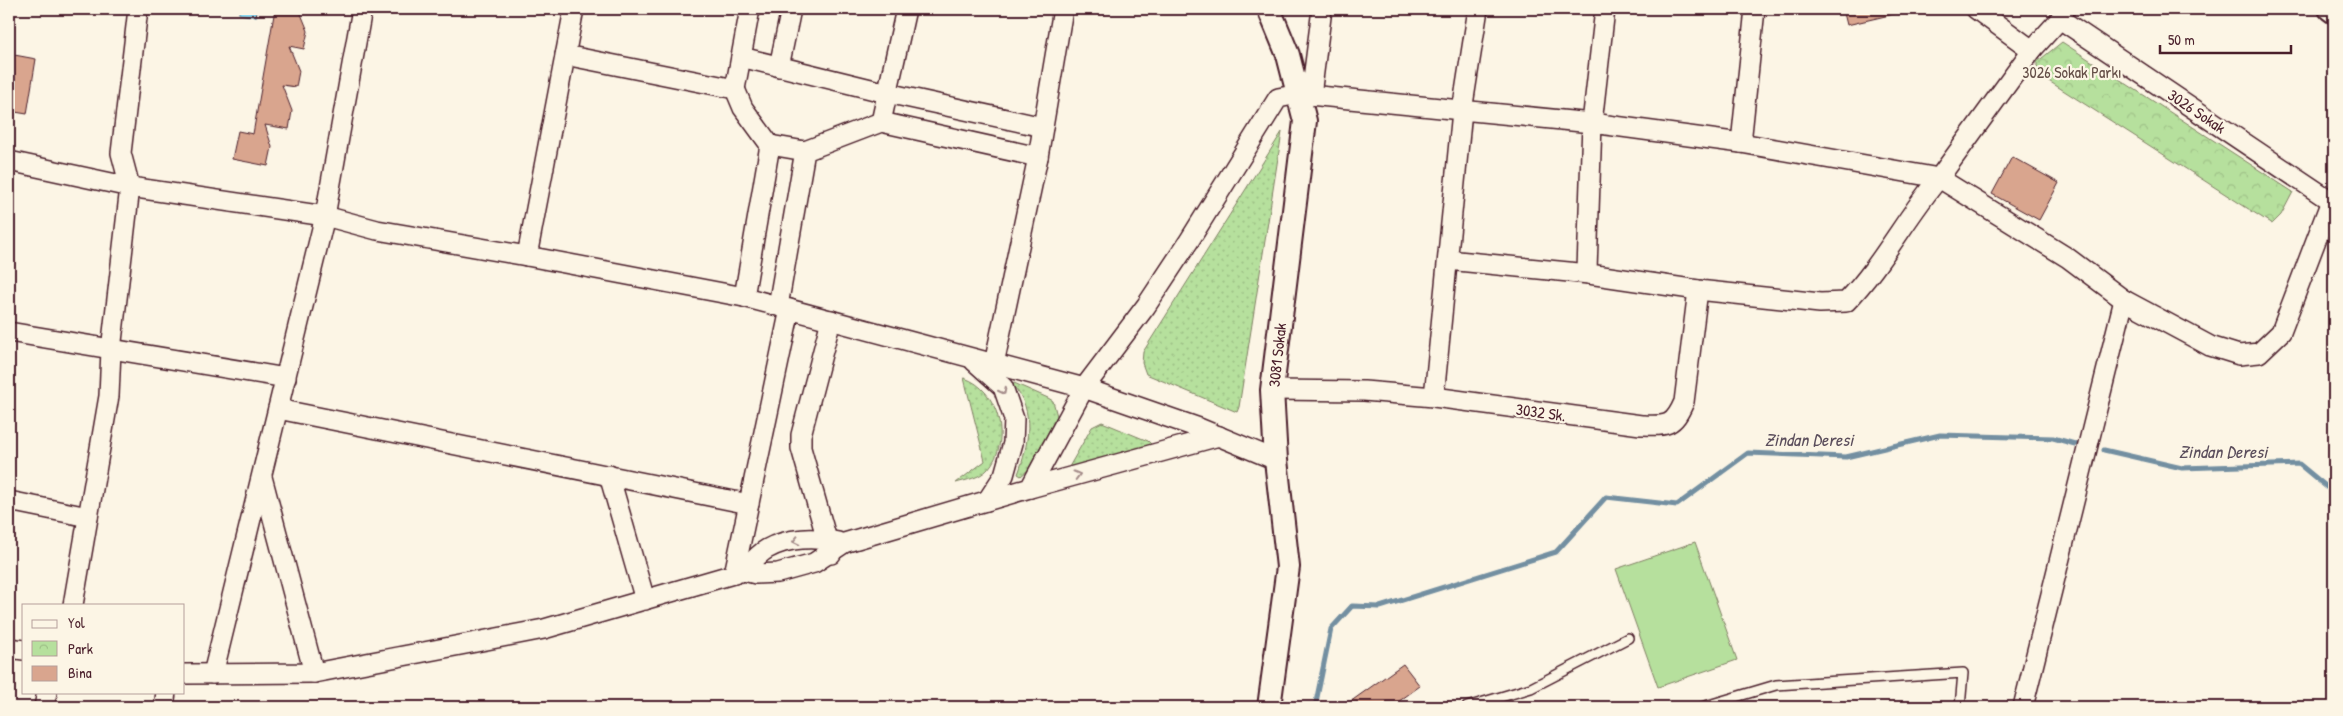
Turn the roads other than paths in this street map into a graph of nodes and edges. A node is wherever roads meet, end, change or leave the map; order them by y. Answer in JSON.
{"nodes":[{"id":1,"x":138,"y":9,"type":"edge"},
{"id":2,"x":362,"y":9,"type":"edge"},
{"id":3,"x":574,"y":9,"type":"edge"},
{"id":4,"x":750,"y":9,"type":"edge"},
{"id":5,"x":790,"y":9,"type":"edge"},
{"id":6,"x":906,"y":9,"type":"edge"},
{"id":7,"x":1063,"y":9,"type":"edge"},
{"id":8,"x":1269,"y":9,"type":"edge"},
{"id":9,"x":1322,"y":9,"type":"edge"},
{"id":10,"x":1478,"y":9,"type":"edge"},
{"id":11,"x":1605,"y":9,"type":"edge"},
{"id":12,"x":1755,"y":9,"type":"edge"},
{"id":13,"x":1976,"y":9,"type":"edge"},
{"id":14,"x":2330,"y":9,"type":"edge"},
{"id":15,"x":2334,"y":12,"type":"edge"},
{"id":16,"x":2062,"y":14,"type":"edge"},
{"id":17,"x":2032,"y":50,"type":"junction"},
{"id":18,"x":565,"y":56,"type":"junction"},
{"id":19,"x":741,"y":58,"type":"junction"},
{"id":20,"x":779,"y":67,"type":"junction"},
{"id":21,"x":735,"y":89,"type":"junction"},
{"id":22,"x":887,"y":93,"type":"junction"},
{"id":23,"x":1305,"y":94,"type":"junction"},
{"id":24,"x":1462,"y":111,"type":"junction"},
{"id":25,"x":881,"y":122,"type":"junction"},
{"id":26,"x":1592,"y":123,"type":"junction"},
{"id":27,"x":1043,"y":126,"type":"junction"},
{"id":28,"x":1741,"y":143,"type":"junction"},
{"id":29,"x":770,"y":145,"type":"junction"},
{"id":30,"x":805,"y":151,"type":"junction"},
{"id":31,"x":1038,"y":157,"type":"junction"},
{"id":32,"x":9,"y":161,"type":"edge"},
{"id":33,"x":1939,"y":178,"type":"junction"},
{"id":34,"x":130,"y":187,"type":"junction"},
{"id":35,"x":2333,"y":202,"type":"edge"},
{"id":36,"x":325,"y":216,"type":"junction"},
{"id":37,"x":527,"y":256,"type":"junction"},
{"id":38,"x":1448,"y":260,"type":"junction"},
{"id":39,"x":1589,"y":274,"type":"junction"},
{"id":40,"x":1698,"y":290,"type":"junction"},
{"id":41,"x":744,"y":297,"type":"junction"},
{"id":42,"x":2124,"y":300,"type":"junction"},
{"id":43,"x":784,"y":308,"type":"junction"},
{"id":44,"x":831,"y":320,"type":"junction"},
{"id":45,"x":9,"y":332,"type":"edge"},
{"id":46,"x":111,"y":350,"type":"junction"},
{"id":47,"x":969,"y":357,"type":"junction"},
{"id":48,"x":994,"y":364,"type":"junction"},
{"id":49,"x":286,"y":378,"type":"junction"},
{"id":50,"x":1084,"y":388,"type":"junction"},
{"id":51,"x":1272,"y":390,"type":"junction"},
{"id":52,"x":1434,"y":397,"type":"junction"},
{"id":53,"x":278,"y":409,"type":"junction"},
{"id":54,"x":1219,"y":436,"type":"junction"},
{"id":55,"x":1276,"y":460,"type":"junction"},
{"id":56,"x":608,"y":475,"type":"junction"},
{"id":57,"x":262,"y":476,"type":"junction"},
{"id":58,"x":1030,"y":488,"type":"junction"},
{"id":59,"x":9,"y":501,"type":"edge"},
{"id":60,"x":987,"y":501,"type":"junction"},
{"id":61,"x":749,"y":504,"type":"junction"},
{"id":62,"x":88,"y":517,"type":"junction"},
{"id":63,"x":834,"y":545,"type":"junction"},
{"id":64,"x":739,"y":573,"type":"junction"},
{"id":65,"x":645,"y":600,"type":"junction"},
{"id":66,"x":73,"y":604,"type":"edge"},
{"id":67,"x":1628,"y":638,"type":"dead end"},
{"id":68,"x":9,"y":648,"type":"edge"},
{"id":69,"x":22,"y":650,"type":"edge"},
{"id":70,"x":314,"y":673,"type":"junction"},
{"id":71,"x":185,"y":674,"type":"edge"},
{"id":72,"x":213,"y":674,"type":"junction"},
{"id":73,"x":47,"y":694,"type":"edge"},
{"id":74,"x":166,"y":694,"type":"edge"},
{"id":75,"x":44,"y":707,"type":"edge"},
{"id":76,"x":164,"y":707,"type":"edge"},
{"id":77,"x":1269,"y":707,"type":"edge"},
{"id":78,"x":1467,"y":707,"type":"edge"},
{"id":79,"x":1702,"y":707,"type":"edge"},
{"id":80,"x":1960,"y":707,"type":"edge"},
{"id":81,"x":2023,"y":707,"type":"edge"}],
"edges":[{"from":1,"to":34,"type":"street"},
{"from":2,"to":36,"type":"street"},
{"from":3,"to":18,"type":"street"},
{"from":4,"to":19,"type":"street"},
{"from":5,"to":20,"type":"street"},
{"from":6,"to":22,"type":"street"},
{"from":7,"to":27,"type":"street"},
{"from":8,"to":23,"type":"street","name":"3081 Sokak"},
{"from":9,"to":23,"type":"street"},
{"from":10,"to":24,"type":"street"},
{"from":11,"to":26,"type":"street"},
{"from":12,"to":28,"type":"street"},
{"from":13,"to":17,"type":"street"},
{"from":14,"to":15,"type":"street"},
{"from":16,"to":17,"type":"street"},
{"from":16,"to":35,"type":"street","name":"3026 Sokak"},
{"from":17,"to":33,"type":"street"},
{"from":18,"to":21,"type":"street"},
{"from":18,"to":37,"type":"street"},
{"from":19,"to":20,"type":"street"},
{"from":19,"to":21,"type":"street"},
{"from":20,"to":22,"type":"street"},
{"from":21,"to":29,"type":"street"},
{"from":22,"to":25,"type":"street"},
{"from":22,"to":27,"type":"street"},
{"from":23,"to":24,"type":"street"},
{"from":23,"to":50,"type":"street"},
{"from":23,"to":51,"type":"street","name":"3081 Sokak"},
{"from":24,"to":26,"type":"street"},
{"from":24,"to":38,"type":"street"},
{"from":25,"to":30,"type":"street"},
{"from":25,"to":31,"type":"street"},
{"from":26,"to":28,"type":"street"},
{"from":26,"to":39,"type":"street"},
{"from":27,"to":31,"type":"street"},
{"from":28,"to":33,"type":"street"},
{"from":29,"to":30,"type":"street"},
{"from":29,"to":41,"type":"street"},
{"from":30,"to":43,"type":"street"},
{"from":31,"to":48,"type":"street"},
{"from":32,"to":34,"type":"street"},
{"from":33,"to":40,"type":"street"},
{"from":33,"to":42,"type":"street"},
{"from":34,"to":36,"type":"street"},
{"from":34,"to":46,"type":"street"},
{"from":35,"to":42,"type":"street"},
{"from":36,"to":37,"type":"street"},
{"from":36,"to":49,"type":"street"},
{"from":37,"to":41,"type":"street"},
{"from":38,"to":39,"type":"street"},
{"from":38,"to":52,"type":"street"},
{"from":39,"to":40,"type":"street"},
{"from":40,"to":52,"type":"street","name":"3032 Sk."},
{"from":41,"to":43,"type":"street"},
{"from":42,"to":81,"type":"street"},
{"from":43,"to":44,"type":"street"},
{"from":43,"to":61,"type":"street"},
{"from":44,"to":47,"type":"street"},
{"from":44,"to":63,"type":"street"},
{"from":45,"to":46,"type":"street"},
{"from":46,"to":49,"type":"street"},
{"from":46,"to":62,"type":"street"},
{"from":47,"to":48,"type":"street"},
{"from":47,"to":60,"type":"street","one_way":true},
{"from":48,"to":50,"type":"street"},
{"from":49,"to":53,"type":"street"},
{"from":50,"to":54,"type":"street"},
{"from":50,"to":58,"type":"street"},
{"from":51,"to":52,"type":"street","name":"3032 Sk."},
{"from":51,"to":55,"type":"street","name":"3081 Sokak"},
{"from":53,"to":56,"type":"street"},
{"from":53,"to":57,"type":"street"},
{"from":54,"to":55,"type":"street"},
{"from":58,"to":54,"type":"street","one_way":true},
{"from":55,"to":77,"type":"street","name":"3081 Sokak"},
{"from":56,"to":61,"type":"street"},
{"from":56,"to":65,"type":"street"},
{"from":57,"to":70,"type":"street"},
{"from":57,"to":72,"type":"street"},
{"from":58,"to":60,"type":"street"},
{"from":59,"to":62,"type":"street"},
{"from":60,"to":63,"type":"street"},
{"from":61,"to":64,"type":"street"},
{"from":62,"to":66,"type":"street"},
{"from":63,"to":64,"type":"street"},
{"from":63,"to":64,"type":"street","one_way":true},
{"from":64,"to":65,"type":"street"},
{"from":65,"to":70,"type":"street"},
{"from":67,"to":78,"type":"lane"},
{"from":68,"to":69,"type":"street"},
{"from":70,"to":72,"type":"street"},
{"from":71,"to":72,"type":"street"},
{"from":73,"to":75,"type":"street"},
{"from":74,"to":76,"type":"street"},
{"from":79,"to":80,"type":"lane"}]}
